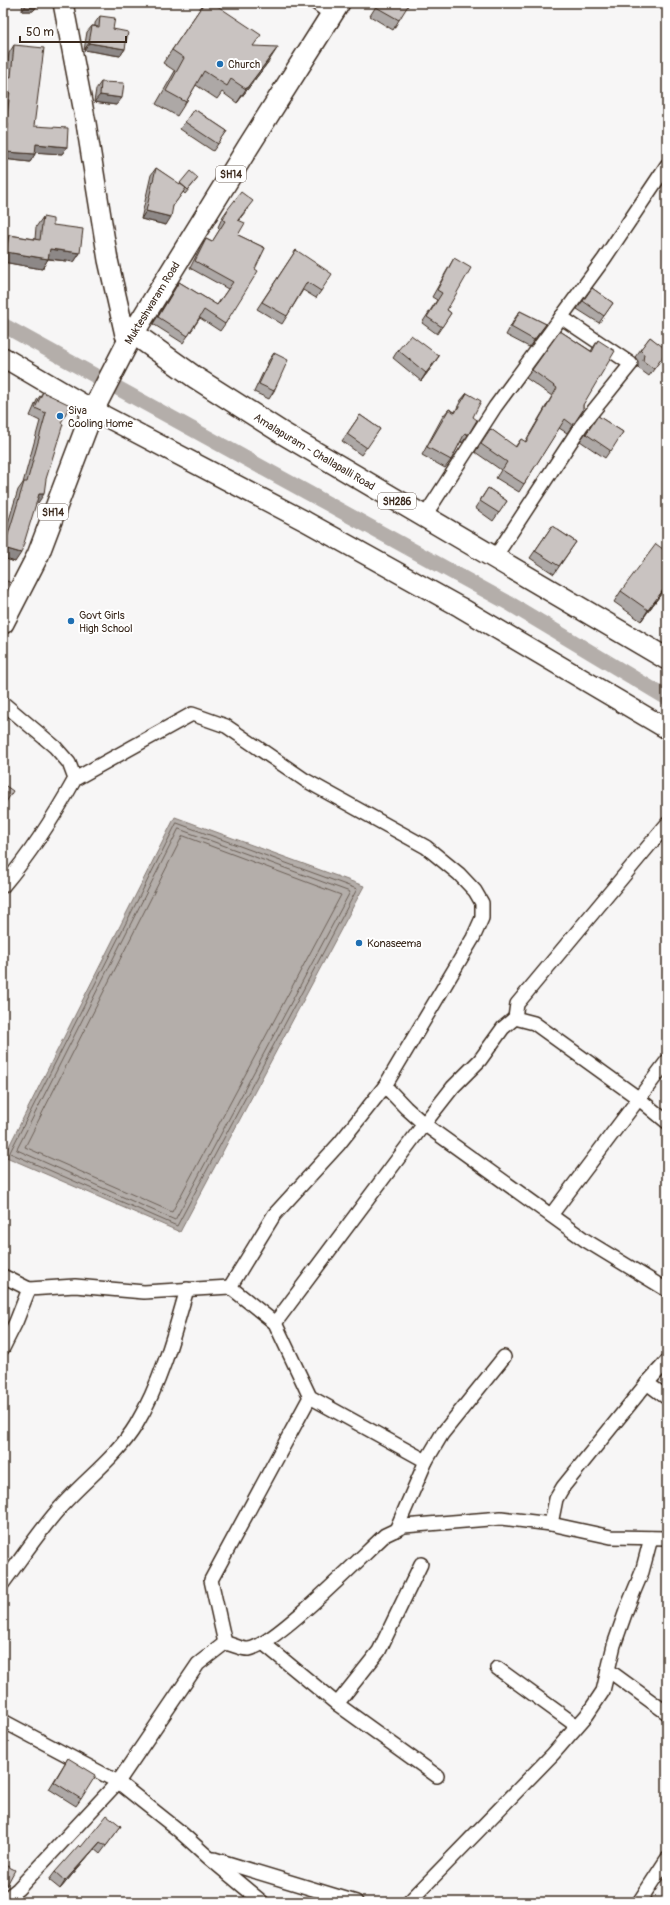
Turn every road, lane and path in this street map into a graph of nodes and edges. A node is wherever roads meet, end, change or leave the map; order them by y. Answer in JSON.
{"nodes":[{"id":1,"x":63,"y":3,"type":"edge"},
{"id":2,"x":329,"y":7,"type":"edge"},
{"id":3,"x":667,"y":165,"type":"edge"},
{"id":4,"x":561,"y":317,"type":"junction"},
{"id":5,"x":130,"y":339,"type":"junction"},
{"id":6,"x":3,"y":357,"type":"edge"},
{"id":7,"x":96,"y":404,"type":"junction"},
{"id":8,"x":424,"y":517,"type":"junction"},
{"id":9,"x":495,"y":558,"type":"junction"},
{"id":10,"x":3,"y":623,"type":"edge"},
{"id":11,"x":667,"y":659,"type":"edge"},
{"id":12,"x":3,"y":703,"type":"edge"},
{"id":13,"x":667,"y":729,"type":"edge"},
{"id":14,"x":75,"y":779,"type":"junction"},
{"id":15,"x":667,"y":824,"type":"edge"},
{"id":16,"x":3,"y":886,"type":"edge"},
{"id":17,"x":515,"y":1018,"type":"junction"},
{"id":18,"x":667,"y":1061,"type":"edge"},
{"id":19,"x":385,"y":1086,"type":"junction"},
{"id":20,"x":638,"y":1098,"type":"junction"},
{"id":21,"x":667,"y":1122,"type":"edge"},
{"id":22,"x":424,"y":1124,"type":"junction"},
{"id":23,"x":551,"y":1215,"type":"junction"},
{"id":24,"x":3,"y":1276,"type":"edge"},
{"id":25,"x":230,"y":1287,"type":"junction"},
{"id":26,"x":29,"y":1289,"type":"junction"},
{"id":27,"x":187,"y":1289,"type":"junction"},
{"id":28,"x":667,"y":1290,"type":"edge"},
{"id":29,"x":275,"y":1323,"type":"junction"},
{"id":30,"x":3,"y":1348,"type":"edge"},
{"id":31,"x":504,"y":1357,"type":"dead end"},
{"id":32,"x":667,"y":1361,"type":"edge"},
{"id":33,"x":647,"y":1383,"type":"junction"},
{"id":34,"x":310,"y":1397,"type":"junction"},
{"id":35,"x":667,"y":1398,"type":"edge"},
{"id":36,"x":426,"y":1461,"type":"junction"},
{"id":37,"x":551,"y":1524,"type":"junction"},
{"id":38,"x":396,"y":1530,"type":"junction"},
{"id":39,"x":651,"y":1538,"type":"junction"},
{"id":40,"x":667,"y":1538,"type":"edge"},
{"id":41,"x":421,"y":1564,"type":"dead end"},
{"id":42,"x":3,"y":1583,"type":"edge"},
{"id":43,"x":263,"y":1642,"type":"junction"},
{"id":44,"x":225,"y":1643,"type":"junction"},
{"id":45,"x":497,"y":1668,"type":"dead end"},
{"id":46,"x":608,"y":1670,"type":"junction"},
{"id":47,"x":337,"y":1704,"type":"junction"},
{"id":48,"x":667,"y":1713,"type":"edge"},
{"id":49,"x":3,"y":1721,"type":"edge"},
{"id":50,"x":577,"y":1726,"type":"junction"},
{"id":51,"x":437,"y":1776,"type":"dead end"},
{"id":52,"x":118,"y":1782,"type":"junction"},
{"id":53,"x":208,"y":1857,"type":"junction"},
{"id":54,"x":667,"y":1859,"type":"edge"},
{"id":55,"x":3,"y":1901,"type":"edge"},
{"id":56,"x":262,"y":1902,"type":"edge"},
{"id":57,"x":356,"y":1902,"type":"edge"},
{"id":58,"x":409,"y":1902,"type":"edge"},
{"id":59,"x":639,"y":1902,"type":"edge"}],
"edges":[{"from":1,"to":5,"type":"street"},
{"from":2,"to":5,"type":"main road","name":"Mukteshwaram Road","number":"SH14"},
{"from":3,"to":4,"type":"street"},
{"from":4,"to":8,"type":"street"},
{"from":4,"to":9,"type":"street"},
{"from":5,"to":7,"type":"main road","name":"Mukteshwaram Road","number":"SH14"},
{"from":5,"to":8,"type":"main road","name":"Amalapuram - Challapalli Road","number":"SH286"},
{"from":6,"to":7,"type":"street"},
{"from":7,"to":10,"type":"main road","name":"Mukteshwaram Road","number":"SH14"},
{"from":7,"to":13,"type":"street"},
{"from":8,"to":9,"type":"main road","name":"Amalapuram - Challapalli Road","number":"SH286"},
{"from":9,"to":11,"type":"main road","name":"Amalapuram - Challapalli Road","number":"SH286"},
{"from":12,"to":14,"type":"street"},
{"from":14,"to":16,"type":"street"},
{"from":14,"to":19,"type":"street"},
{"from":15,"to":17,"type":"street"},
{"from":17,"to":20,"type":"street"},
{"from":17,"to":22,"type":"street"},
{"from":18,"to":20,"type":"street"},
{"from":19,"to":22,"type":"street"},
{"from":19,"to":25,"type":"street"},
{"from":20,"to":21,"type":"street"},
{"from":20,"to":23,"type":"street"},
{"from":22,"to":23,"type":"street"},
{"from":22,"to":29,"type":"street"},
{"from":23,"to":28,"type":"street"},
{"from":24,"to":26,"type":"street"},
{"from":25,"to":27,"type":"street"},
{"from":25,"to":29,"type":"street"},
{"from":26,"to":27,"type":"street"},
{"from":26,"to":30,"type":"street"},
{"from":27,"to":42,"type":"street"},
{"from":29,"to":34,"type":"street"},
{"from":31,"to":36,"type":"street"},
{"from":32,"to":33,"type":"street"},
{"from":33,"to":35,"type":"street"},
{"from":33,"to":37,"type":"street"},
{"from":34,"to":36,"type":"street"},
{"from":34,"to":44,"type":"street"},
{"from":36,"to":38,"type":"street"},
{"from":37,"to":38,"type":"street"},
{"from":37,"to":39,"type":"street"},
{"from":38,"to":43,"type":"street"},
{"from":39,"to":40,"type":"street"},
{"from":39,"to":46,"type":"street"},
{"from":41,"to":47,"type":"street"},
{"from":43,"to":44,"type":"street"},
{"from":43,"to":47,"type":"street"},
{"from":44,"to":52,"type":"street"},
{"from":45,"to":50,"type":"street"},
{"from":46,"to":48,"type":"street"},
{"from":46,"to":50,"type":"street"},
{"from":47,"to":51,"type":"street"},
{"from":49,"to":52,"type":"street"},
{"from":50,"to":58,"type":"street"},
{"from":52,"to":53,"type":"street"},
{"from":52,"to":55,"type":"street"},
{"from":53,"to":56,"type":"street"},
{"from":53,"to":57,"type":"street"},
{"from":54,"to":59,"type":"street"}]}
